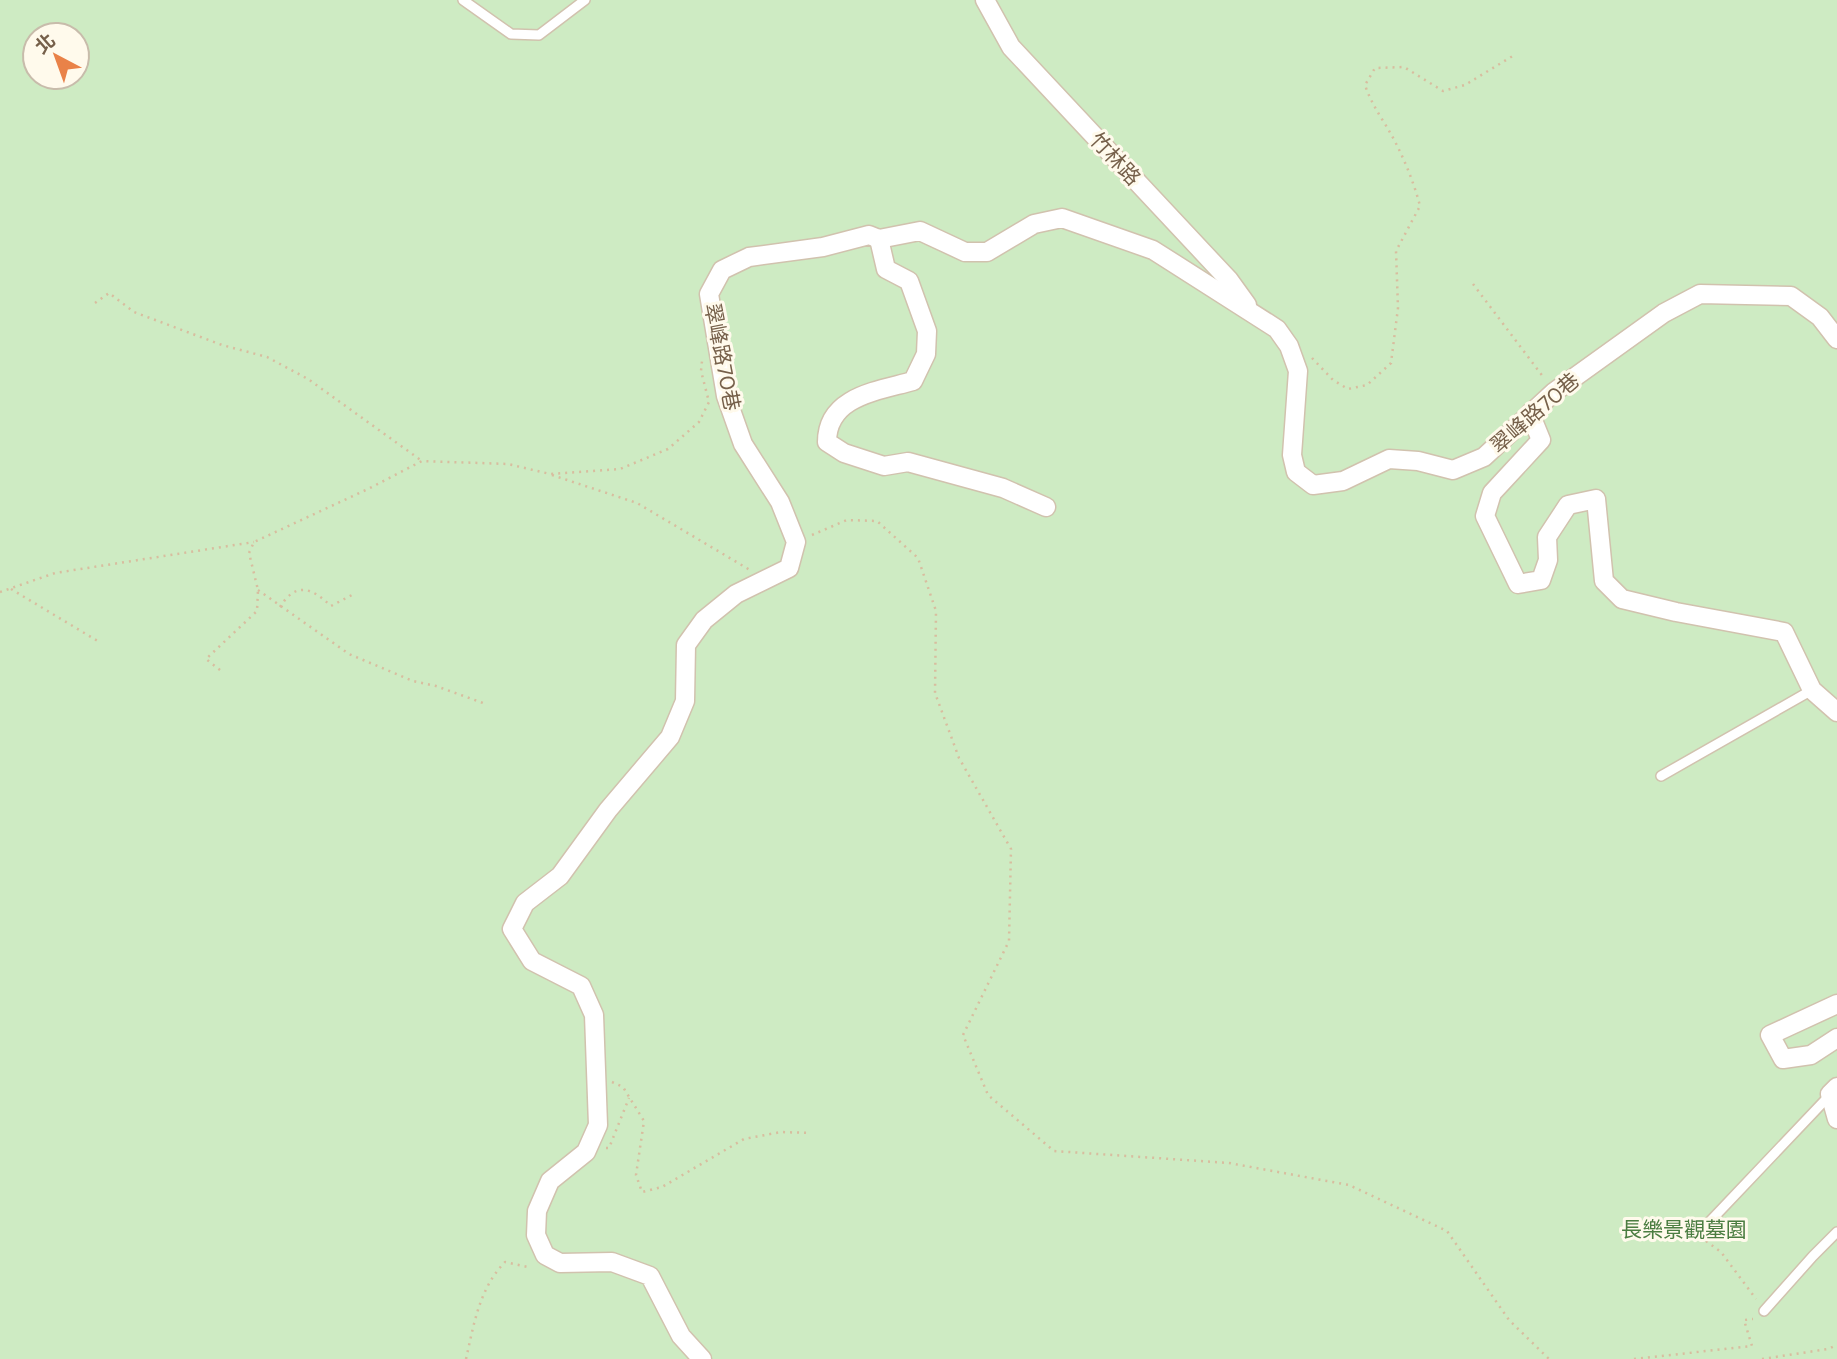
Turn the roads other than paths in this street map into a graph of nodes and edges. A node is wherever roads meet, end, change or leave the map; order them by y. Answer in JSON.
{"nodes":[{"id":1,"x":463,"y":0,"type":"edge"},
{"id":2,"x":585,"y":0,"type":"edge"},
{"id":3,"x":985,"y":0,"type":"edge"},
{"id":4,"x":879,"y":239,"type":"junction"},
{"id":5,"x":1253,"y":313,"type":"junction"},
{"id":6,"x":1837,"y":339,"type":"edge"},
{"id":7,"x":1530,"y":413,"type":"junction"},
{"id":8,"x":1046,"y":507,"type":"dead end"},
{"id":9,"x":1812,"y":690,"type":"junction"},
{"id":10,"x":1837,"y":712,"type":"edge"},
{"id":11,"x":1661,"y":776,"type":"dead end"},
{"id":12,"x":1837,"y":1004,"type":"edge"},
{"id":13,"x":1837,"y":1038,"type":"edge"},
{"id":14,"x":1834,"y":1091,"type":"edge"},
{"id":15,"x":1837,"y":1119,"type":"edge"},
{"id":16,"x":1837,"y":1232,"type":"edge"},
{"id":17,"x":1698,"y":1234,"type":"road end"},
{"id":18,"x":1764,"y":1311,"type":"dead end"},
{"id":19,"x":702,"y":1359,"type":"edge"}],
"edges":[{"from":1,"to":2,"type":"lane"},
{"from":3,"to":5,"type":"street","name":"竹林路"},
{"from":4,"to":5,"type":"street","name":"翠峰路70巷"},
{"from":4,"to":8,"type":"street"},
{"from":4,"to":19,"type":"street","name":"翠峰路70巷"},
{"from":5,"to":7,"type":"street","name":"翠峰路70巷"},
{"from":6,"to":7,"type":"street","name":"翠峰路70巷"},
{"from":7,"to":9,"type":"street"},
{"from":9,"to":10,"type":"street"},
{"from":9,"to":11,"type":"lane"},
{"from":12,"to":13,"type":"street"},
{"from":14,"to":15,"type":"street"},
{"from":14,"to":17,"type":"lane"},
{"from":16,"to":18,"type":"lane"}]}
